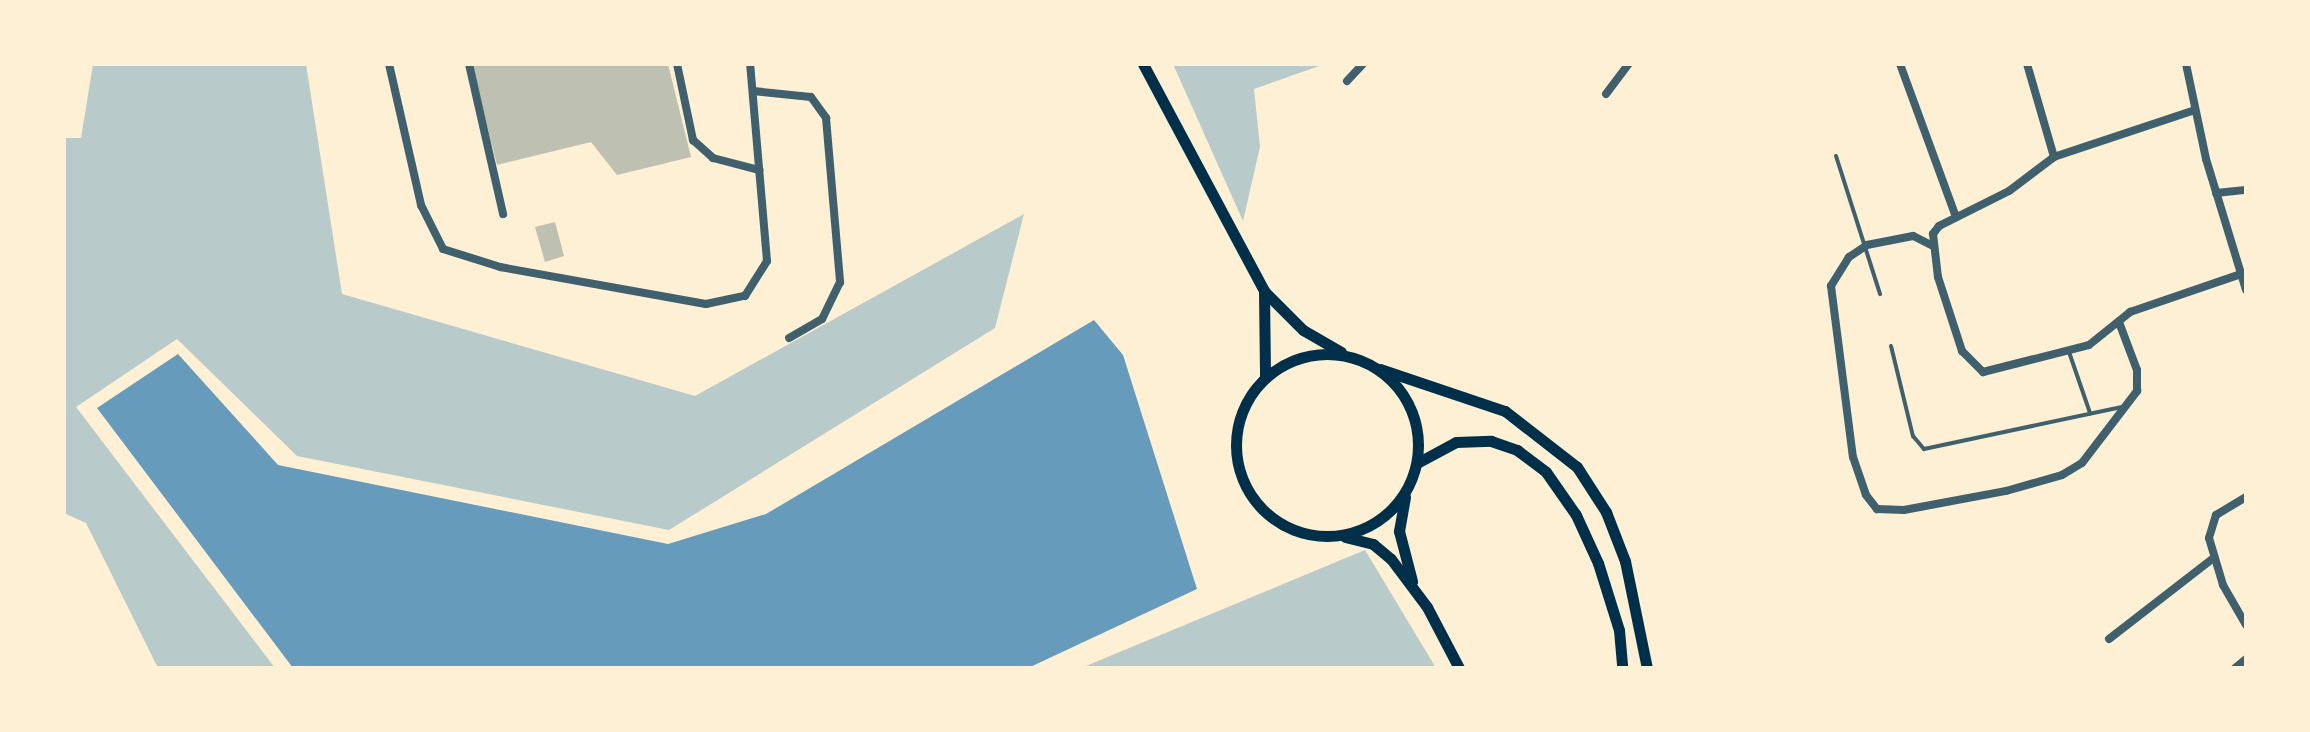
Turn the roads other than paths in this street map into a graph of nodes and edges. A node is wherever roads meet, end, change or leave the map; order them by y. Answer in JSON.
{"nodes":[{"id":1,"x":389,"y":64,"type":"edge"},
{"id":2,"x":469,"y":64,"type":"edge"},
{"id":3,"x":677,"y":64,"type":"edge"},
{"id":4,"x":750,"y":64,"type":"edge"},
{"id":5,"x":1143,"y":64,"type":"edge"},
{"id":6,"x":1363,"y":64,"type":"edge"},
{"id":7,"x":1629,"y":64,"type":"edge"},
{"id":8,"x":1900,"y":64,"type":"edge"},
{"id":9,"x":2027,"y":64,"type":"edge"},
{"id":10,"x":2187,"y":64,"type":"edge"},
{"id":11,"x":1347,"y":81,"type":"dead end"},
{"id":12,"x":753,"y":91,"type":"junction"},
{"id":13,"x":1606,"y":94,"type":"dead end"},
{"id":14,"x":2195,"y":110,"type":"junction"},
{"id":15,"x":1836,"y":156,"type":"dead end"},
{"id":16,"x":2054,"y":157,"type":"junction"},
{"id":17,"x":759,"y":170,"type":"junction"},
{"id":18,"x":2246,"y":190,"type":"edge"},
{"id":19,"x":2216,"y":193,"type":"junction"},
{"id":20,"x":503,"y":214,"type":"dead end"},
{"id":21,"x":1956,"y":217,"type":"junction"},
{"id":22,"x":1867,"y":245,"type":"junction"},
{"id":23,"x":1933,"y":246,"type":"junction"},
{"id":24,"x":2241,"y":274,"type":"junction"},
{"id":25,"x":2246,"y":290,"type":"edge"},
{"id":26,"x":1264,"y":291,"type":"junction"},
{"id":27,"x":1880,"y":294,"type":"dead end"},
{"id":28,"x":2119,"y":322,"type":"junction"},
{"id":29,"x":789,"y":338,"type":"dead end"},
{"id":30,"x":1891,"y":346,"type":"dead end"},
{"id":31,"x":2069,"y":352,"type":"junction"},
{"id":32,"x":1352,"y":357,"type":"junction"},
{"id":33,"x":1377,"y":368,"type":"junction"},
{"id":34,"x":1265,"y":378,"type":"junction"},
{"id":35,"x":2128,"y":406,"type":"junction"},
{"id":36,"x":2090,"y":413,"type":"junction"},
{"id":37,"x":1417,"y":463,"type":"junction"},
{"id":38,"x":1405,"y":493,"type":"junction"},
{"id":39,"x":2246,"y":497,"type":"edge"},
{"id":40,"x":1337,"y":536,"type":"junction"},
{"id":41,"x":2212,"y":559,"type":"junction"},
{"id":42,"x":1413,"y":586,"type":"junction"},
{"id":43,"x":2246,"y":625,"type":"edge"},
{"id":44,"x":2109,"y":639,"type":"dead end"},
{"id":45,"x":2246,"y":659,"type":"edge"},
{"id":46,"x":1459,"y":668,"type":"edge"},
{"id":47,"x":1622,"y":668,"type":"edge"},
{"id":48,"x":1647,"y":668,"type":"edge"},
{"id":49,"x":2235,"y":668,"type":"edge"}],
"edges":[{"from":1,"to":17,"type":"street"},
{"from":2,"to":20,"type":"street"},
{"from":3,"to":17,"type":"street"},
{"from":4,"to":12,"type":"street"},
{"from":5,"to":26,"type":"main road"},
{"from":6,"to":11,"type":"street"},
{"from":7,"to":13,"type":"street"},
{"from":8,"to":21,"type":"street"},
{"from":9,"to":16,"type":"street"},
{"from":10,"to":14,"type":"street"},
{"from":12,"to":17,"type":"street"},
{"from":12,"to":29,"type":"street"},
{"from":14,"to":16,"type":"street"},
{"from":14,"to":19,"type":"street"},
{"from":15,"to":22,"type":"lane"},
{"from":16,"to":21,"type":"street"},
{"from":18,"to":19,"type":"street"},
{"from":19,"to":24,"type":"street"},
{"from":21,"to":23,"type":"street"},
{"from":22,"to":23,"type":"street"},
{"from":22,"to":27,"type":"lane"},
{"from":22,"to":35,"type":"street"},
{"from":23,"to":31,"type":"street"},
{"from":24,"to":25,"type":"street"},
{"from":24,"to":28,"type":"street"},
{"from":26,"to":32,"type":"main road"},
{"from":26,"to":34,"type":"main road"},
{"from":28,"to":31,"type":"street"},
{"from":28,"to":35,"type":"street"},
{"from":30,"to":36,"type":"lane"},
{"from":31,"to":36,"type":"lane"},
{"from":32,"to":33,"type":"main road"},
{"from":32,"to":34,"type":"main road"},
{"from":33,"to":37,"type":"main road"},
{"from":33,"to":48,"type":"main road"},
{"from":34,"to":40,"type":"main road"},
{"from":35,"to":36,"type":"lane"},
{"from":37,"to":38,"type":"main road"},
{"from":37,"to":47,"type":"main road"},
{"from":38,"to":40,"type":"main road"},
{"from":38,"to":42,"type":"main road"},
{"from":39,"to":41,"type":"street"},
{"from":40,"to":42,"type":"main road"},
{"from":41,"to":43,"type":"street"},
{"from":41,"to":44,"type":"street"},
{"from":42,"to":46,"type":"main road"},
{"from":45,"to":49,"type":"street"}]}
